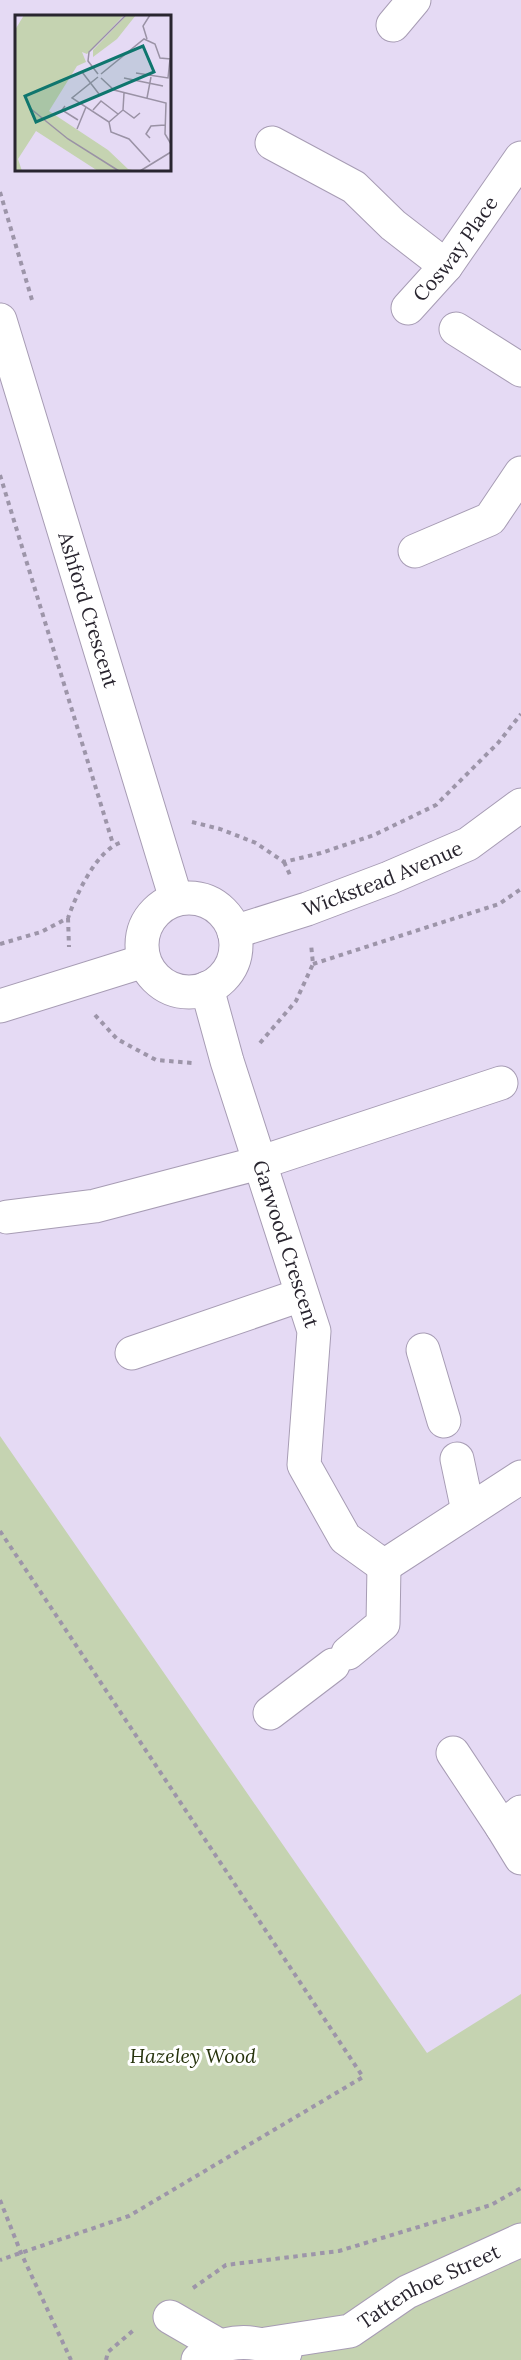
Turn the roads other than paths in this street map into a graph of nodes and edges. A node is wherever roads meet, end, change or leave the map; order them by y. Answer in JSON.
{"nodes":[{"id":1,"x":414,"y":0,"type":"edge"},
{"id":2,"x":393,"y":25,"type":"dead end"},
{"id":3,"x":272,"y":143,"type":"dead end"},
{"id":4,"x":521,"y":158,"type":"edge"},
{"id":5,"x":446,"y":266,"type":"junction"},
{"id":6,"x":408,"y":308,"type":"dead end"},
{"id":7,"x":0,"y":320,"type":"edge"},
{"id":8,"x":456,"y":329,"type":"dead end"},
{"id":9,"x":521,"y":370,"type":"edge"},
{"id":10,"x":521,"y":473,"type":"edge"},
{"id":11,"x":415,"y":551,"type":"dead end"},
{"id":12,"x":521,"y":805,"type":"edge"},
{"id":13,"x":176,"y":899,"type":"junction"},
{"id":14,"x":234,"y":932,"type":"junction"},
{"id":15,"x":144,"y":961,"type":"junction"},
{"id":16,"x":207,"y":988,"type":"junction"},
{"id":17,"x":0,"y":1006,"type":"edge"},
{"id":18,"x":501,"y":1083,"type":"dead end"},
{"id":19,"x":260,"y":1163,"type":"junction"},
{"id":20,"x":7,"y":1216,"type":"dead end"},
{"id":21,"x":302,"y":1294,"type":"junction"},
{"id":22,"x":423,"y":1350,"type":"dead end"},
{"id":23,"x":132,"y":1353,"type":"dead end"},
{"id":24,"x":444,"y":1421,"type":"dead end"},
{"id":25,"x":457,"y":1459,"type":"dead end"},
{"id":26,"x":521,"y":1477,"type":"edge"},
{"id":27,"x":468,"y":1511,"type":"junction"},
{"id":28,"x":384,"y":1566,"type":"junction"},
{"id":29,"x":270,"y":1713,"type":"dead end"},
{"id":30,"x":453,"y":1753,"type":"dead end"},
{"id":31,"x":512,"y":1819,"type":"edge"},
{"id":32,"x":521,"y":1858,"type":"edge"},
{"id":33,"x":521,"y":2240,"type":"edge"},
{"id":34,"x":350,"y":2331,"type":"junction"},
{"id":35,"x":280,"y":2352,"type":"edge"},
{"id":36,"x":209,"y":2353,"type":"edge"},
{"id":37,"x":182,"y":2360,"type":"edge"},
{"id":38,"x":335,"y":2360,"type":"edge"}],
"edges":[{"from":1,"to":2,"type":"street"},
{"from":3,"to":5,"type":"street"},
{"from":4,"to":5,"type":"street","name":"Cosway Place"},
{"from":5,"to":6,"type":"street","name":"Cosway Place"},
{"from":7,"to":13,"type":"street","name":"Ashford Crescent"},
{"from":8,"to":9,"type":"street"},
{"from":10,"to":11,"type":"street"},
{"from":12,"to":14,"type":"street","name":"Wickstead Avenue"},
{"from":13,"to":14,"type":"street"},
{"from":13,"to":15,"type":"street"},
{"from":14,"to":16,"type":"street"},
{"from":15,"to":16,"type":"street"},
{"from":15,"to":17,"type":"street"},
{"from":16,"to":19,"type":"street","name":"Garwood Crescent"},
{"from":18,"to":19,"type":"street"},
{"from":19,"to":20,"type":"street"},
{"from":19,"to":21,"type":"street","name":"Garwood Crescent"},
{"from":21,"to":23,"type":"street"},
{"from":21,"to":28,"type":"street","name":"Garwood Crescent"},
{"from":22,"to":24,"type":"street"},
{"from":25,"to":27,"type":"street"},
{"from":26,"to":27,"type":"street"},
{"from":27,"to":28,"type":"street"},
{"from":28,"to":29,"type":"street"},
{"from":30,"to":31,"type":"street"},
{"from":31,"to":32,"type":"street"},
{"from":33,"to":34,"type":"street","name":"Tattenhoe Street"},
{"from":34,"to":35,"type":"street","name":"Tattenhoe Street"},
{"from":34,"to":38,"type":"street"},
{"from":35,"to":36,"type":"street","name":"Tattenhoe Street"},
{"from":36,"to":37,"type":"street"}]}
